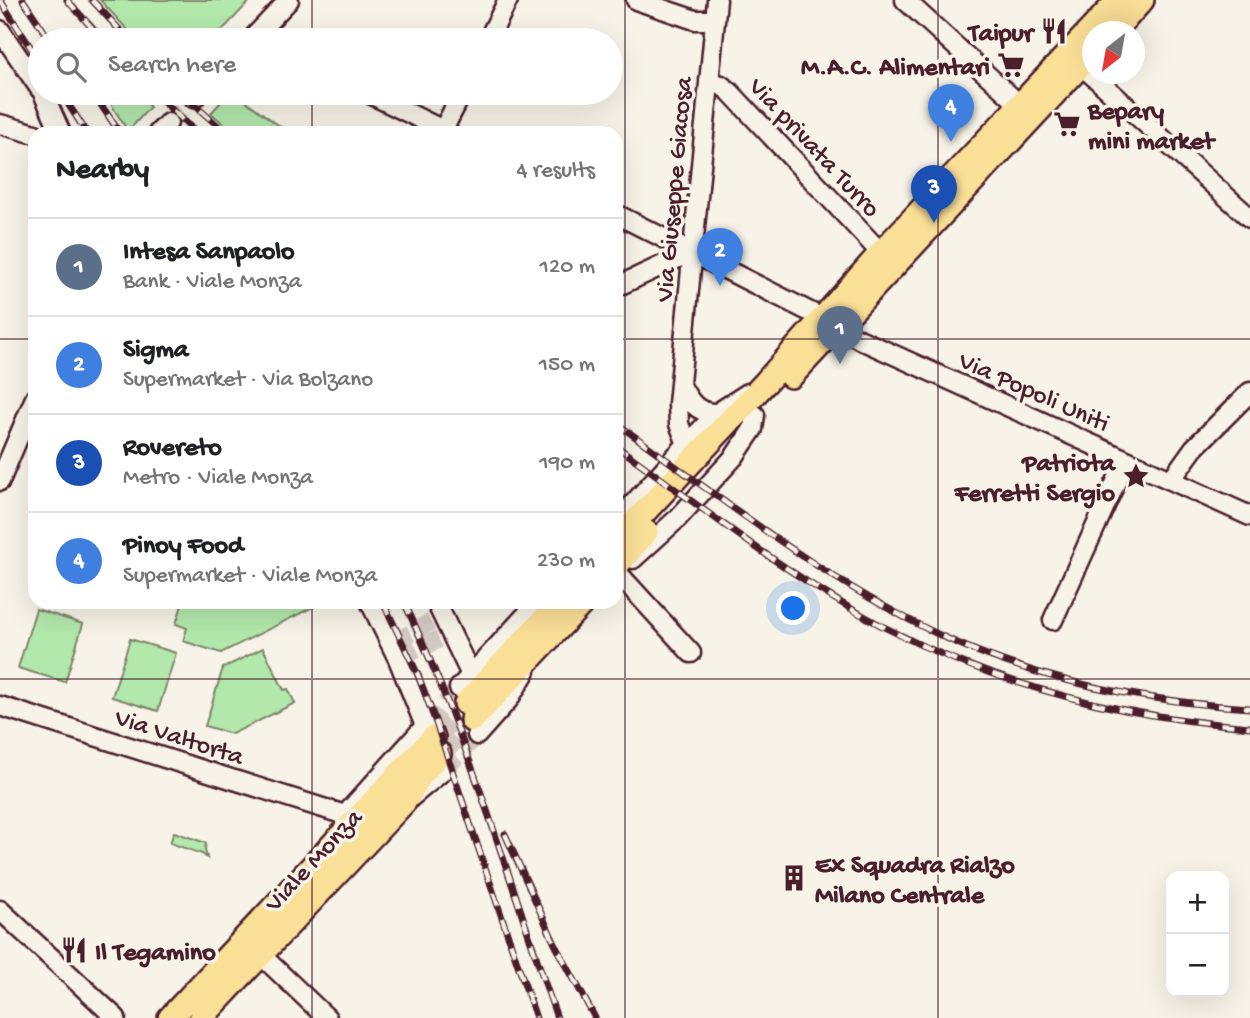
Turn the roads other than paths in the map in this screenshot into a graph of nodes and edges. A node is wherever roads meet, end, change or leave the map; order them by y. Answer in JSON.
{"nodes":[{"id":1,"x":289,"y":0,"type":"edge"},
{"id":2,"x":508,"y":0,"type":"edge"},
{"id":3,"x":636,"y":0,"type":"edge"},
{"id":4,"x":717,"y":0,"type":"edge"},
{"id":5,"x":905,"y":0,"type":"edge"},
{"id":6,"x":1119,"y":0,"type":"edge"},
{"id":7,"x":1143,"y":0,"type":"edge"},
{"id":8,"x":715,"y":20,"type":"junction"},
{"id":9,"x":1123,"y":21,"type":"edge"},
{"id":10,"x":268,"y":28,"type":"edge"},
{"id":11,"x":494,"y":28,"type":"edge"},
{"id":12,"x":0,"y":30,"type":"edge"},
{"id":13,"x":1082,"y":64,"type":"edge"},
{"id":14,"x":28,"y":72,"type":"edge"},
{"id":15,"x":709,"y":80,"type":"junction"},
{"id":16,"x":1113,"y":84,"type":"edge"},
{"id":17,"x":48,"y":105,"type":"edge"},
{"id":18,"x":392,"y":105,"type":"edge"},
{"id":19,"x":457,"y":105,"type":"edge"},
{"id":20,"x":1020,"y":105,"type":"junction"},
{"id":21,"x":0,"y":124,"type":"edge"},
{"id":22,"x":58,"y":126,"type":"edge"},
{"id":23,"x":434,"y":126,"type":"edge"},
{"id":24,"x":448,"y":126,"type":"edge"},
{"id":25,"x":28,"y":132,"type":"edge"},
{"id":26,"x":623,"y":217,"type":"edge"},
{"id":27,"x":1250,"y":218,"type":"edge"},
{"id":28,"x":693,"y":251,"type":"junction"},
{"id":29,"x":881,"y":254,"type":"junction"},
{"id":30,"x":623,"y":284,"type":"edge"},
{"id":31,"x":830,"y":322,"type":"junction"},
{"id":32,"x":766,"y":382,"type":"junction"},
{"id":33,"x":680,"y":384,"type":"junction"},
{"id":34,"x":1250,"y":392,"type":"edge"},
{"id":35,"x":718,"y":413,"type":"junction"},
{"id":36,"x":28,"y":415,"type":"edge"},
{"id":37,"x":755,"y":415,"type":"junction"},
{"id":38,"x":687,"y":444,"type":"junction"},
{"id":39,"x":1126,"y":460,"type":"junction"},
{"id":40,"x":1171,"y":480,"type":"junction"},
{"id":41,"x":0,"y":481,"type":"edge"},
{"id":42,"x":623,"y":515,"type":"edge"},
{"id":43,"x":1250,"y":516,"type":"edge"},
{"id":44,"x":623,"y":535,"type":"edge"},
{"id":45,"x":623,"y":558,"type":"edge"},
{"id":46,"x":623,"y":566,"type":"edge"},
{"id":47,"x":623,"y":580,"type":"edge"},
{"id":48,"x":374,"y":609,"type":"edge"},
{"id":49,"x":535,"y":609,"type":"edge"},
{"id":50,"x":554,"y":609,"type":"edge"},
{"id":51,"x":576,"y":609,"type":"edge"},
{"id":52,"x":437,"y":613,"type":"edge"},
{"id":53,"x":1053,"y":620,"type":"dead end"},
{"id":54,"x":691,"y":653,"type":"dead end"},
{"id":55,"x":469,"y":704,"type":"junction"},
{"id":56,"x":0,"y":705,"type":"edge"},
{"id":57,"x":434,"y":743,"type":"junction"},
{"id":58,"x":345,"y":823,"type":"junction"},
{"id":59,"x":0,"y":910,"type":"edge"},
{"id":60,"x":243,"y":938,"type":"junction"},
{"id":61,"x":261,"y":955,"type":"junction"},
{"id":62,"x":116,"y":1018,"type":"edge"},
{"id":63,"x":170,"y":1018,"type":"edge"},
{"id":64,"x":201,"y":1018,"type":"edge"},
{"id":65,"x":327,"y":1018,"type":"edge"}],
"edges":[{"from":1,"to":10,"type":"street"},
{"from":2,"to":11,"type":"street"},
{"from":3,"to":8,"type":"street"},
{"from":4,"to":8,"type":"street","name":"Via Giuseppe Giacosa"},
{"from":5,"to":20,"type":"street"},
{"from":6,"to":20,"type":"main road"},
{"from":7,"to":9,"type":"main road"},
{"from":8,"to":15,"type":"street","name":"Via Giuseppe Giacosa"},
{"from":12,"to":14,"type":"street"},
{"from":13,"to":31,"type":"main road"},
{"from":15,"to":28,"type":"street","name":"Via Giuseppe Giacosa"},
{"from":15,"to":29,"type":"street","name":"Via privata Turro"},
{"from":16,"to":27,"type":"street"},
{"from":17,"to":22,"type":"street"},
{"from":18,"to":23,"type":"street"},
{"from":19,"to":24,"type":"street"},
{"from":20,"to":29,"type":"main road"},
{"from":21,"to":25,"type":"street"},
{"from":26,"to":28,"type":"street","name":"Via Popoli Uniti"},
{"from":28,"to":30,"type":"street"},
{"from":28,"to":31,"type":"street","name":"Via Popoli Uniti"},
{"from":28,"to":33,"type":"street","name":"Via Giuseppe Giacosa"},
{"from":29,"to":31,"type":"main road"},
{"from":31,"to":32,"type":"main road"},
{"from":31,"to":37,"type":"main road"},
{"from":31,"to":39,"type":"street","name":"Via Popoli Uniti"},
{"from":32,"to":35,"type":"street"},
{"from":32,"to":44,"type":"main road"},
{"from":33,"to":35,"type":"street"},
{"from":33,"to":38,"type":"street","name":"Via Giuseppe Giacosa"},
{"from":34,"to":40,"type":"street"},
{"from":35,"to":38,"type":"street"},
{"from":36,"to":41,"type":"street"},
{"from":37,"to":45,"type":"main road"},
{"from":37,"to":46,"type":"street"},
{"from":38,"to":42,"type":"street"},
{"from":39,"to":40,"type":"street","name":"Via Popoli Uniti"},
{"from":39,"to":53,"type":"street"},
{"from":40,"to":43,"type":"street","name":"Via Popoli Uniti"},
{"from":47,"to":54,"type":"street"},
{"from":48,"to":57,"type":"street"},
{"from":49,"to":55,"type":"street"},
{"from":50,"to":55,"type":"main road"},
{"from":51,"to":55,"type":"main road"},
{"from":52,"to":55,"type":"street"},
{"from":56,"to":58,"type":"street","name":"Via Valtorta"},
{"from":57,"to":58,"type":"main road","name":"Viale Monza"},
{"from":57,"to":61,"type":"main road","name":"Viale Monza"},
{"from":58,"to":60,"type":"main road","name":"Viale Monza"},
{"from":59,"to":62,"type":"street"},
{"from":60,"to":61,"type":"main road"},
{"from":60,"to":63,"type":"main road","name":"Viale Monza"},
{"from":61,"to":64,"type":"main road","name":"Viale Monza"},
{"from":61,"to":65,"type":"street"}]}
